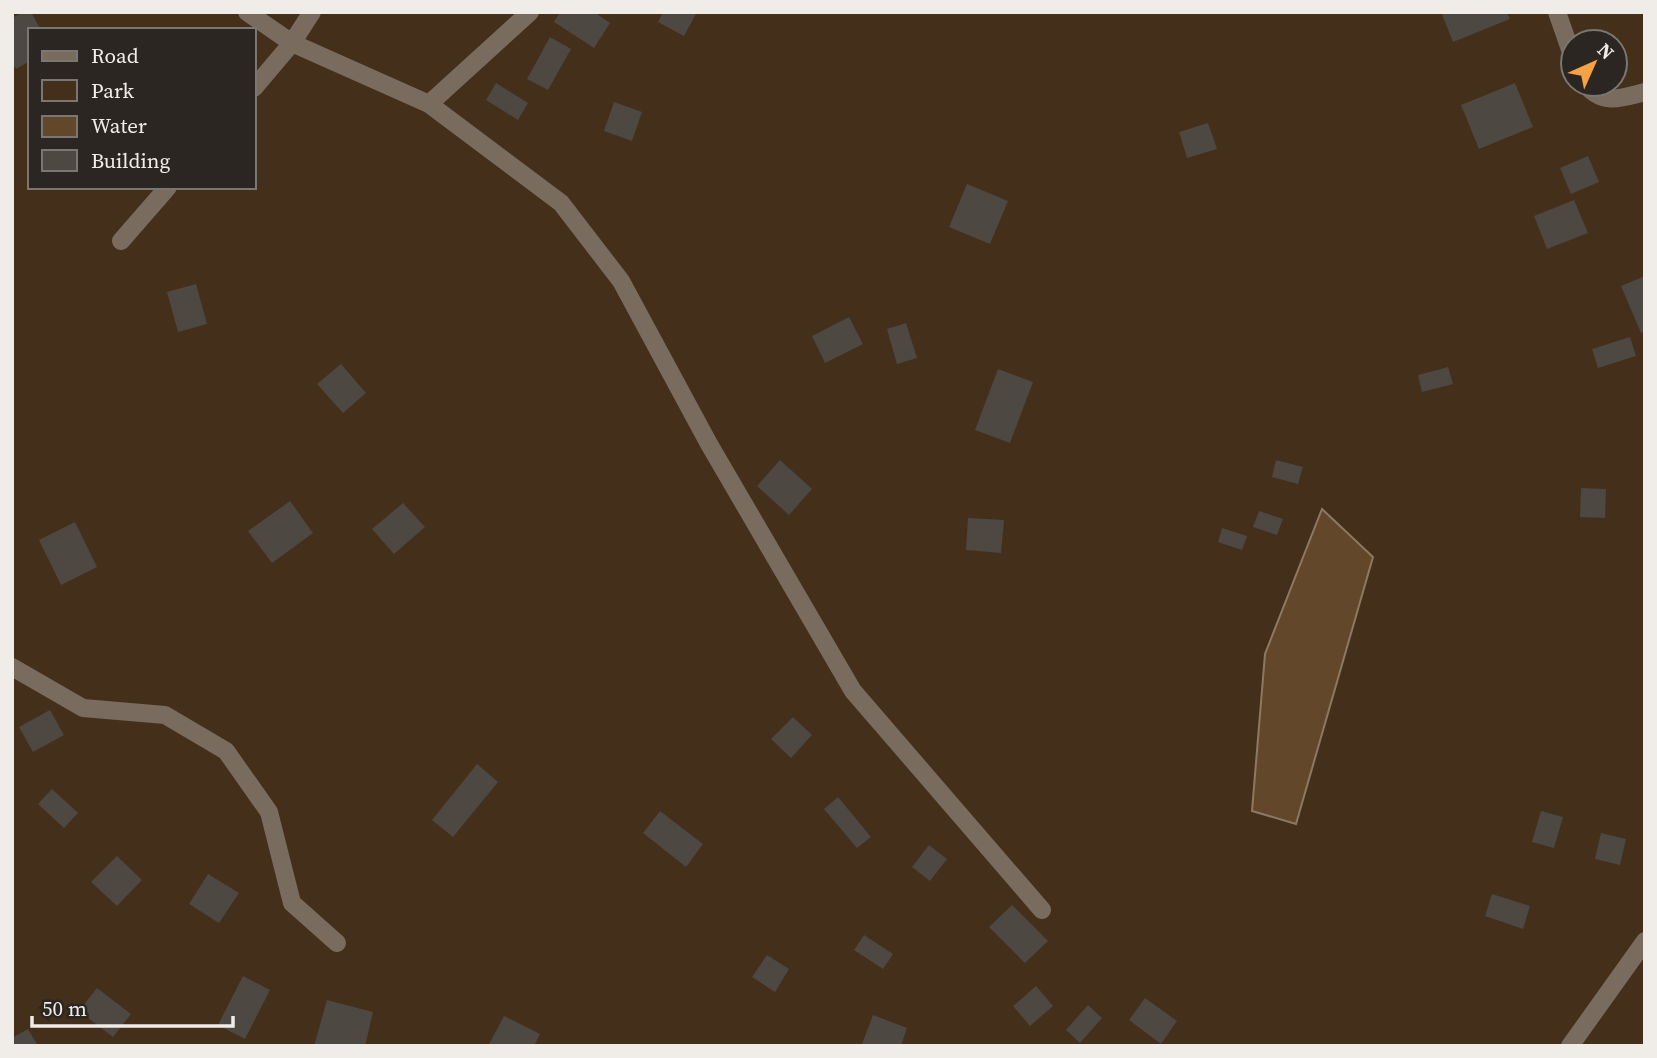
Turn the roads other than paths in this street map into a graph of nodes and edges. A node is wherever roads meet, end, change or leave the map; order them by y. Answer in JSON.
{"nodes":[{"id":1,"x":247,"y":12,"type":"edge"},
{"id":2,"x":313,"y":12,"type":"edge"},
{"id":3,"x":530,"y":12,"type":"edge"},
{"id":4,"x":292,"y":43,"type":"junction"},
{"id":5,"x":256,"y":86,"type":"edge"},
{"id":6,"x":429,"y":104,"type":"junction"},
{"id":7,"x":166,"y":189,"type":"edge"},
{"id":8,"x":121,"y":242,"type":"dead end"},
{"id":9,"x":12,"y":667,"type":"edge"},
{"id":10,"x":1042,"y":910,"type":"dead end"},
{"id":11,"x":1645,"y":942,"type":"edge"},
{"id":12,"x":337,"y":943,"type":"dead end"},
{"id":13,"x":1570,"y":1046,"type":"edge"}],
"edges":[{"from":1,"to":4,"type":"street"},
{"from":2,"to":4,"type":"street"},
{"from":3,"to":6,"type":"street"},
{"from":4,"to":5,"type":"street"},
{"from":4,"to":6,"type":"street"},
{"from":6,"to":10,"type":"street"},
{"from":7,"to":8,"type":"street"},
{"from":9,"to":12,"type":"street"},
{"from":11,"to":13,"type":"street"}]}
